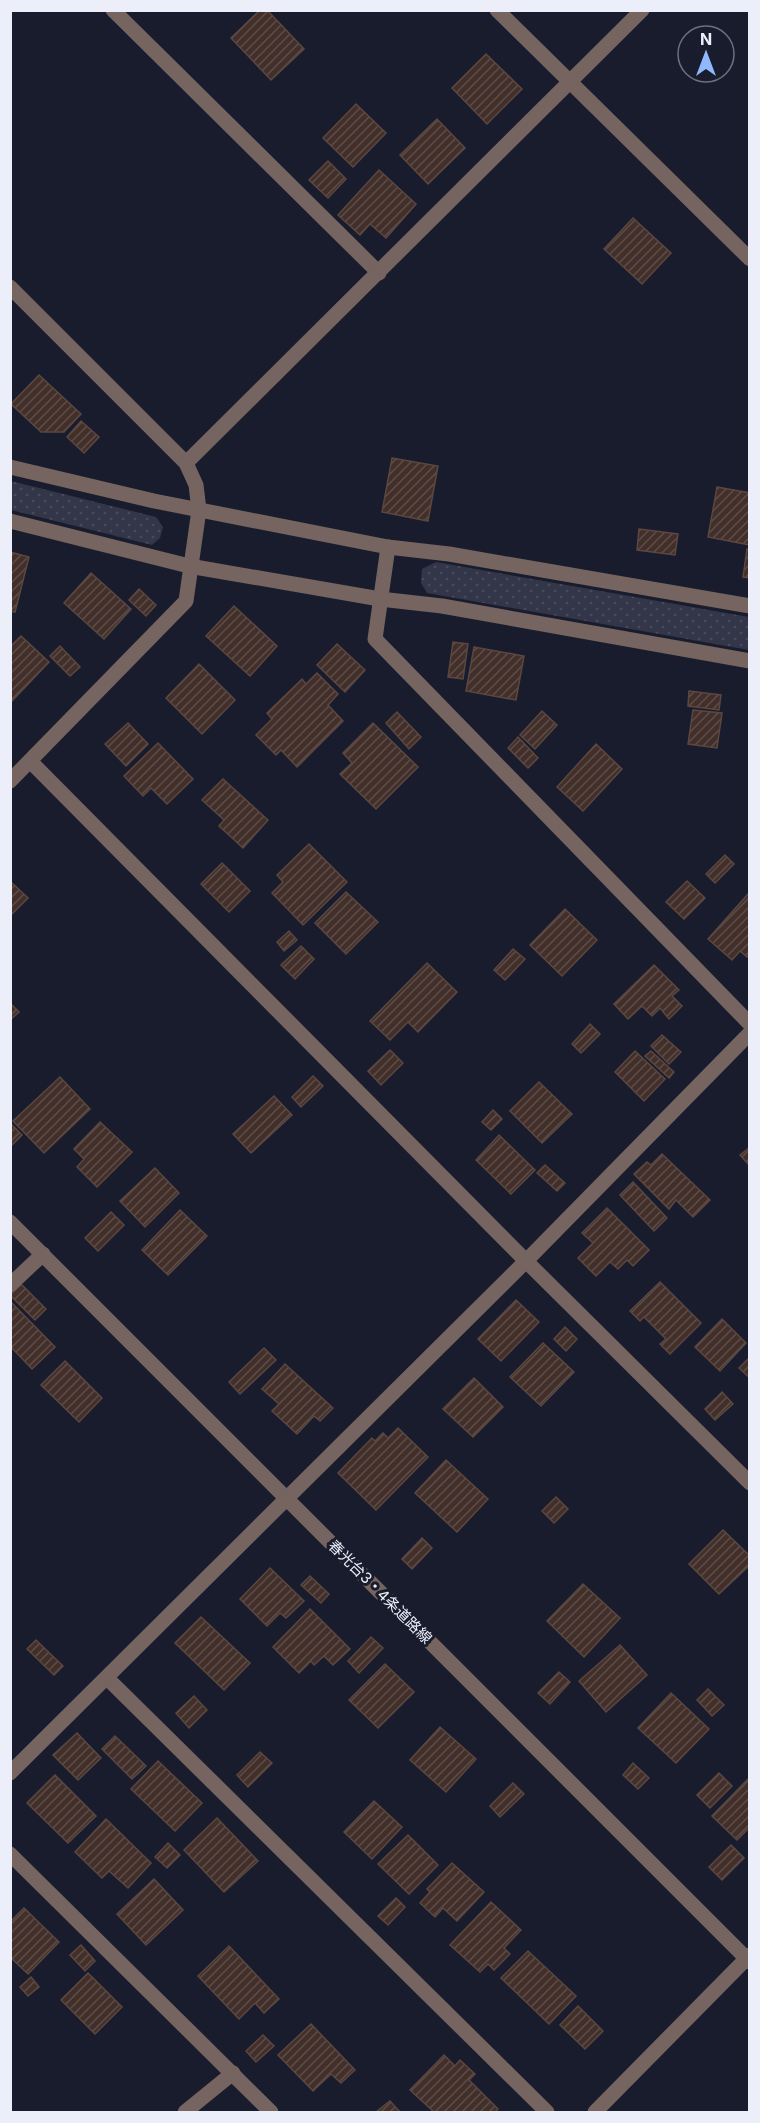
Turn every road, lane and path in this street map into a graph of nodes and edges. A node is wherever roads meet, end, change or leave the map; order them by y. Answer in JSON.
{"nodes":[{"id":1,"x":113,"y":10,"type":"edge"},
{"id":2,"x":497,"y":10,"type":"edge"},
{"id":3,"x":642,"y":10,"type":"edge"},
{"id":4,"x":569,"y":83,"type":"junction"},
{"id":5,"x":750,"y":259,"type":"edge"},
{"id":6,"x":379,"y":273,"type":"junction"},
{"id":7,"x":10,"y":287,"type":"edge"},
{"id":8,"x":186,"y":463,"type":"junction"},
{"id":9,"x":10,"y":467,"type":"edge"},
{"id":10,"x":199,"y":510,"type":"junction"},
{"id":11,"x":10,"y":521,"type":"edge"},
{"id":12,"x":388,"y":547,"type":"junction"},
{"id":13,"x":189,"y":566,"type":"junction"},
{"id":14,"x":380,"y":599,"type":"junction"},
{"id":15,"x":750,"y":606,"type":"edge"},
{"id":16,"x":750,"y":661,"type":"edge"},
{"id":17,"x":30,"y":761,"type":"junction"},
{"id":18,"x":10,"y":781,"type":"edge"},
{"id":19,"x":750,"y":1024,"type":"edge"},
{"id":20,"x":750,"y":1033,"type":"edge"},
{"id":21,"x":10,"y":1222,"type":"edge"},
{"id":22,"x":43,"y":1254,"type":"junction"},
{"id":23,"x":526,"y":1261,"type":"junction"},
{"id":24,"x":10,"y":1285,"type":"edge"},
{"id":25,"x":750,"y":1483,"type":"edge"},
{"id":26,"x":287,"y":1499,"type":"junction"},
{"id":27,"x":107,"y":1678,"type":"junction"},
{"id":28,"x":10,"y":1773,"type":"edge"},
{"id":29,"x":10,"y":1854,"type":"edge"},
{"id":30,"x":748,"y":1959,"type":"edge"},
{"id":31,"x":232,"y":2073,"type":"junction"},
{"id":32,"x":185,"y":2112,"type":"edge"},
{"id":33,"x":271,"y":2112,"type":"edge"},
{"id":34,"x":547,"y":2112,"type":"edge"},
{"id":35,"x":595,"y":2112,"type":"edge"}],
"edges":[{"from":1,"to":6,"type":"street"},
{"from":2,"to":4,"type":"street"},
{"from":3,"to":4,"type":"street"},
{"from":4,"to":5,"type":"street"},
{"from":4,"to":6,"type":"street"},
{"from":6,"to":8,"type":"street"},
{"from":7,"to":8,"type":"street"},
{"from":8,"to":10,"type":"street"},
{"from":9,"to":10,"type":"street"},
{"from":10,"to":12,"type":"street"},
{"from":10,"to":13,"type":"street"},
{"from":11,"to":13,"type":"street"},
{"from":12,"to":14,"type":"street"},
{"from":12,"to":15,"type":"street"},
{"from":13,"to":14,"type":"street"},
{"from":13,"to":17,"type":"street"},
{"from":14,"to":16,"type":"street"},
{"from":14,"to":19,"type":"street"},
{"from":17,"to":18,"type":"street"},
{"from":17,"to":23,"type":"street"},
{"from":20,"to":23,"type":"street"},
{"from":21,"to":22,"type":"street","name":"春光台3・4条道路線"},
{"from":22,"to":24,"type":"street"},
{"from":22,"to":26,"type":"street","name":"春光台3・4条道路線"},
{"from":23,"to":25,"type":"street"},
{"from":23,"to":26,"type":"street"},
{"from":26,"to":27,"type":"street"},
{"from":26,"to":30,"type":"street","name":"春光台3・4条道路線"},
{"from":27,"to":28,"type":"street"},
{"from":27,"to":34,"type":"street"},
{"from":29,"to":31,"type":"street"},
{"from":30,"to":35,"type":"street"},
{"from":31,"to":32,"type":"street"},
{"from":31,"to":33,"type":"street"}]}
